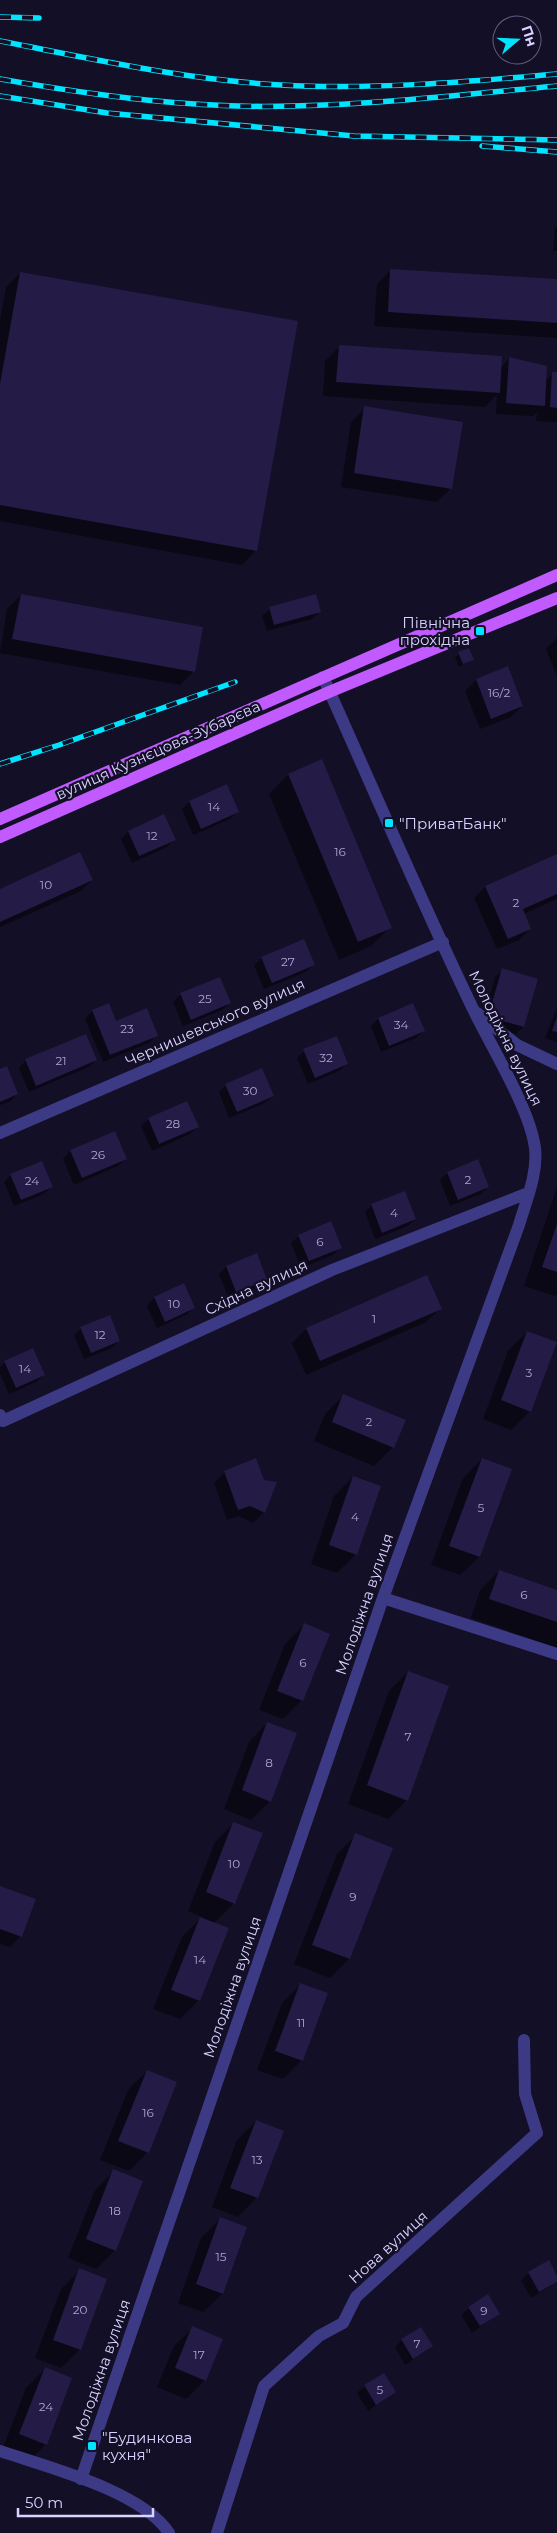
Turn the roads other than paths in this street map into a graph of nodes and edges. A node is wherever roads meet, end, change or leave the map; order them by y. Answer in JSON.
{"nodes":[{"id":1,"x":557,"y":575,"type":"edge"},
{"id":2,"x":557,"y":598,"type":"edge"},
{"id":3,"x":322,"y":677,"type":"junction"},
{"id":4,"x":329,"y":692,"type":"junction"},
{"id":5,"x":0,"y":819,"type":"edge"},
{"id":6,"x":0,"y":837,"type":"edge"},
{"id":7,"x":443,"y":942,"type":"junction"},
{"id":8,"x":473,"y":1010,"type":"junction"},
{"id":9,"x":557,"y":1064,"type":"edge"},
{"id":10,"x":0,"y":1133,"type":"edge"},
{"id":11,"x":528,"y":1193,"type":"junction"},
{"id":12,"x":1,"y":1418,"type":"edge"},
{"id":13,"x":383,"y":1598,"type":"junction"},
{"id":14,"x":557,"y":1654,"type":"edge"},
{"id":15,"x":524,"y":2040,"type":"dead end"},
{"id":16,"x":0,"y":2451,"type":"edge"},
{"id":17,"x":81,"y":2479,"type":"junction"},
{"id":18,"x":169,"y":2533,"type":"edge"},
{"id":19,"x":217,"y":2533,"type":"edge"}],
"edges":[{"from":1,"to":3,"type":"main road","name":"вулиця Кузнєцова-Зубарєва"},
{"from":2,"to":4,"type":"main road","name":"вулиця Кузнєцова-Зубарєва"},
{"from":3,"to":4,"type":"street","name":"Молодіжна вулиця"},
{"from":3,"to":5,"type":"main road","name":"вулиця Кузнєцова-Зубарєва"},
{"from":4,"to":6,"type":"main road","name":"вулиця Кузнєцова-Зубарєва"},
{"from":4,"to":7,"type":"street","name":"Молодіжна вулиця"},
{"from":7,"to":8,"type":"street","name":"Молодіжна вулиця"},
{"from":7,"to":10,"type":"street","name":"Чернишевського вулиця"},
{"from":8,"to":9,"type":"street"},
{"from":8,"to":11,"type":"street","name":"Молодіжна вулиця"},
{"from":11,"to":12,"type":"street","name":"Східна вулиця"},
{"from":11,"to":13,"type":"street","name":"Молодіжна вулиця"},
{"from":13,"to":14,"type":"street"},
{"from":13,"to":17,"type":"street","name":"Молодіжна вулиця"},
{"from":15,"to":19,"type":"street","name":"Нова вулиця"},
{"from":16,"to":17,"type":"street"},
{"from":17,"to":18,"type":"street"}]}
